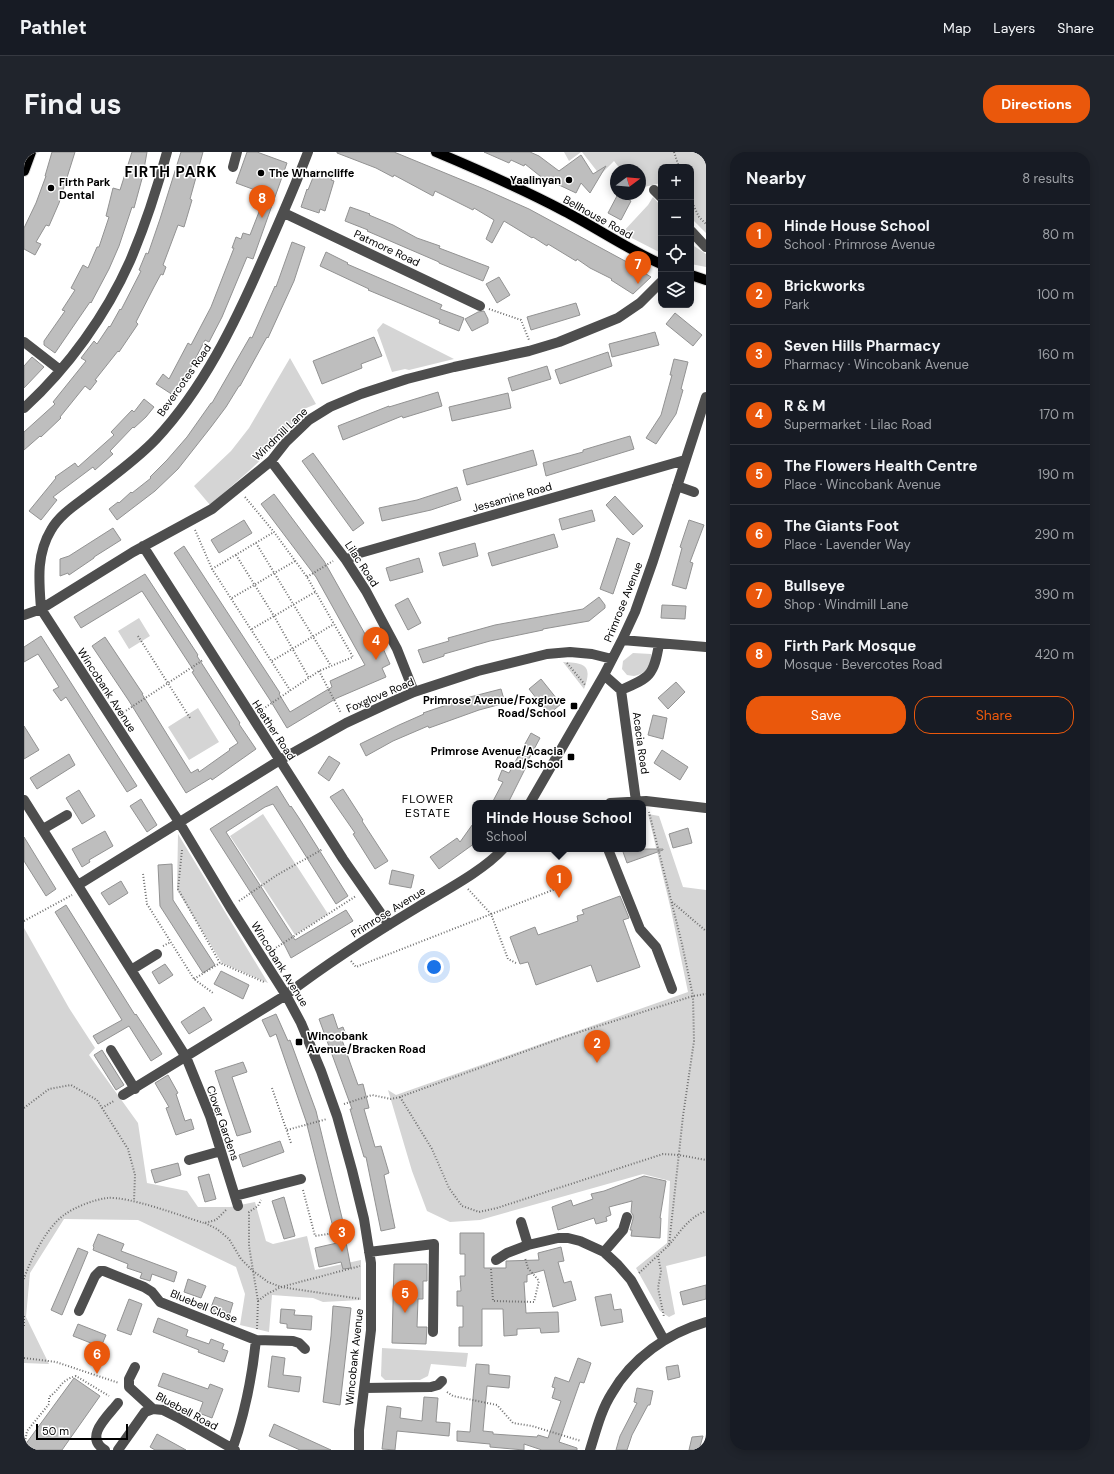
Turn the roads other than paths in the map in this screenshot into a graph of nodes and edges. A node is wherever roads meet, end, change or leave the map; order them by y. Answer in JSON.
{"nodes":[{"id":1,"x":31,"y":152,"type":"edge"},
{"id":2,"x":168,"y":152,"type":"edge"},
{"id":3,"x":237,"y":152,"type":"edge"},
{"id":4,"x":308,"y":152,"type":"edge"},
{"id":5,"x":436,"y":152,"type":"edge"},
{"id":6,"x":233,"y":167,"type":"dead end"},
{"id":7,"x":24,"y":171,"type":"edge"},
{"id":8,"x":284,"y":213,"type":"junction"},
{"id":9,"x":694,"y":234,"type":"edge"},
{"id":10,"x":706,"y":247,"type":"edge"},
{"id":11,"x":658,"y":263,"type":"edge"},
{"id":12,"x":694,"y":276,"type":"edge"},
{"id":13,"x":706,"y":280,"type":"edge"},
{"id":14,"x":658,"y":285,"type":"edge"},
{"id":15,"x":480,"y":306,"type":"road end"},
{"id":16,"x":24,"y":342,"type":"edge"},
{"id":17,"x":60,"y":370,"type":"junction"},
{"id":18,"x":706,"y":397,"type":"edge"},
{"id":19,"x":24,"y":408,"type":"edge"},
{"id":20,"x":685,"y":460,"type":"junction"},
{"id":21,"x":271,"y":461,"type":"junction"},
{"id":22,"x":677,"y":486,"type":"junction"},
{"id":23,"x":694,"y":492,"type":"dead end"},
{"id":24,"x":143,"y":546,"type":"junction"},
{"id":25,"x":345,"y":558,"type":"junction"},
{"id":26,"x":41,"y":609,"type":"junction"},
{"id":27,"x":24,"y":615,"type":"edge"},
{"id":28,"x":622,"y":640,"type":"junction"},
{"id":29,"x":659,"y":644,"type":"junction"},
{"id":30,"x":706,"y":647,"type":"edge"},
{"id":31,"x":612,"y":659,"type":"junction"},
{"id":32,"x":604,"y":675,"type":"junction"},
{"id":33,"x":621,"y":690,"type":"junction"},
{"id":34,"x":414,"y":692,"type":"junction"},
{"id":35,"x":280,"y":760,"type":"junction"},
{"id":36,"x":24,"y":800,"type":"edge"},
{"id":37,"x":532,"y":800,"type":"edge"},
{"id":38,"x":641,"y":800,"type":"edge"},
{"id":39,"x":646,"y":802,"type":"edge"},
{"id":40,"x":706,"y":808,"type":"edge"},
{"id":41,"x":67,"y":815,"type":"dead end"},
{"id":42,"x":179,"y":822,"type":"junction"},
{"id":43,"x":44,"y":829,"type":"junction"},
{"id":44,"x":500,"y":852,"type":"edge"},
{"id":45,"x":609,"y":852,"type":"edge"},
{"id":46,"x":80,"y":887,"type":"junction"},
{"id":47,"x":389,"y":924,"type":"junction"},
{"id":48,"x":157,"y":954,"type":"dead end"},
{"id":49,"x":131,"y":970,"type":"junction"},
{"id":50,"x":672,"y":989,"type":"dead end"},
{"id":51,"x":284,"y":992,"type":"junction"},
{"id":52,"x":111,"y":1050,"type":"dead end"},
{"id":53,"x":186,"y":1057,"type":"junction"},
{"id":54,"x":135,"y":1089,"type":"junction"},
{"id":55,"x":123,"y":1095,"type":"road end"},
{"id":56,"x":221,"y":1151,"type":"junction"},
{"id":57,"x":189,"y":1160,"type":"dead end"},
{"id":58,"x":301,"y":1179,"type":"road end"},
{"id":59,"x":627,"y":1217,"type":"dead end"},
{"id":60,"x":521,"y":1222,"type":"dead end"},
{"id":61,"x":525,"y":1246,"type":"junction"},
{"id":62,"x":369,"y":1252,"type":"junction"},
{"id":63,"x":604,"y":1252,"type":"junction"},
{"id":64,"x":496,"y":1260,"type":"road end"},
{"id":65,"x":79,"y":1310,"type":"dead end"},
{"id":66,"x":706,"y":1322,"type":"edge"},
{"id":67,"x":434,"y":1332,"type":"dead end"},
{"id":68,"x":256,"y":1340,"type":"junction"},
{"id":69,"x":664,"y":1340,"type":"junction"},
{"id":70,"x":305,"y":1349,"type":"dead end"},
{"id":71,"x":135,"y":1367,"type":"dead end"},
{"id":72,"x":440,"y":1383,"type":"road end"},
{"id":73,"x":364,"y":1388,"type":"junction"},
{"id":74,"x":118,"y":1403,"type":"road end"},
{"id":75,"x":153,"y":1409,"type":"junction"},
{"id":76,"x":591,"y":1447,"type":"edge"},
{"id":77,"x":100,"y":1449,"type":"edge"},
{"id":78,"x":118,"y":1450,"type":"edge"},
{"id":79,"x":233,"y":1450,"type":"edge"},
{"id":80,"x":359,"y":1450,"type":"edge"}],
"edges":[{"from":1,"to":7,"type":"main road"},
{"from":2,"to":17,"type":"street"},
{"from":3,"to":6,"type":"street"},
{"from":4,"to":8,"type":"street","name":"Bevercotes Road"},
{"from":5,"to":11,"type":"main road","name":"Bellhouse Road"},
{"from":8,"to":15,"type":"street","name":"Patmore Road"},
{"from":8,"to":26,"type":"street","name":"Bevercotes Road"},
{"from":9,"to":10,"type":"street"},
{"from":12,"to":13,"type":"main road"},
{"from":14,"to":21,"type":"street","name":"Windmill Lane"},
{"from":16,"to":17,"type":"street"},
{"from":17,"to":19,"type":"street"},
{"from":18,"to":20,"type":"street","name":"Primrose Avenue"},
{"from":20,"to":22,"type":"street","name":"Primrose Avenue"},
{"from":20,"to":25,"type":"street","name":"Jessamine Road"},
{"from":21,"to":24,"type":"street","name":"Windmill Lane"},
{"from":21,"to":25,"type":"street","name":"Lilac Road"},
{"from":22,"to":23,"type":"street"},
{"from":22,"to":28,"type":"street","name":"Primrose Avenue"},
{"from":24,"to":26,"type":"street","name":"Windmill Lane"},
{"from":24,"to":35,"type":"street","name":"Heather Road"},
{"from":25,"to":34,"type":"street","name":"Lilac Road"},
{"from":26,"to":27,"type":"street","name":"Windmill Lane"},
{"from":26,"to":42,"type":"street","name":"Wincobank Avenue"},
{"from":28,"to":29,"type":"street"},
{"from":28,"to":31,"type":"street","name":"Primrose Avenue"},
{"from":29,"to":30,"type":"street"},
{"from":29,"to":33,"type":"street"},
{"from":31,"to":32,"type":"street","name":"Primrose Avenue"},
{"from":31,"to":34,"type":"street","name":"Foxglove Road"},
{"from":32,"to":33,"type":"street"},
{"from":32,"to":37,"type":"street","name":"Primrose Avenue"},
{"from":33,"to":38,"type":"street","name":"Acacia Road"},
{"from":34,"to":35,"type":"street","name":"Foxglove Road"},
{"from":35,"to":42,"type":"street","name":"Foxglove Road"},
{"from":35,"to":47,"type":"street","name":"Heather Road"},
{"from":36,"to":43,"type":"street","name":"Clover Gardens"},
{"from":39,"to":40,"type":"street"},
{"from":41,"to":43,"type":"street"},
{"from":42,"to":46,"type":"street"},
{"from":42,"to":51,"type":"street","name":"Wincobank Avenue"},
{"from":43,"to":46,"type":"street","name":"Clover Gardens"},
{"from":44,"to":47,"type":"street","name":"Primrose Avenue"},
{"from":45,"to":50,"type":"street"},
{"from":46,"to":49,"type":"street","name":"Clover Gardens"},
{"from":47,"to":51,"type":"street","name":"Primrose Avenue"},
{"from":48,"to":49,"type":"street"},
{"from":49,"to":53,"type":"street","name":"Clover Gardens"},
{"from":51,"to":53,"type":"street"},
{"from":51,"to":62,"type":"street","name":"Wincobank Avenue"},
{"from":52,"to":54,"type":"street"},
{"from":53,"to":54,"type":"street"},
{"from":53,"to":56,"type":"street","name":"Clover Gardens"},
{"from":54,"to":55,"type":"street"},
{"from":56,"to":57,"type":"street"},
{"from":56,"to":58,"type":"street","name":"Clover Gardens"},
{"from":59,"to":63,"type":"street"},
{"from":60,"to":61,"type":"street"},
{"from":61,"to":63,"type":"street"},
{"from":61,"to":64,"type":"street"},
{"from":62,"to":67,"type":"street"},
{"from":62,"to":73,"type":"street","name":"Wincobank Avenue"},
{"from":63,"to":69,"type":"street"},
{"from":65,"to":68,"type":"street","name":"Bluebell Close"},
{"from":66,"to":69,"type":"street"},
{"from":68,"to":70,"type":"street","name":"Bluebell Close"},
{"from":68,"to":79,"type":"street"},
{"from":69,"to":76,"type":"street"},
{"from":71,"to":75,"type":"street","name":"Bluebell Road"},
{"from":72,"to":73,"type":"street"},
{"from":73,"to":80,"type":"street","name":"Wincobank Avenue"},
{"from":74,"to":77,"type":"street"},
{"from":75,"to":78,"type":"street"},
{"from":75,"to":79,"type":"street","name":"Bluebell Road"}]}
